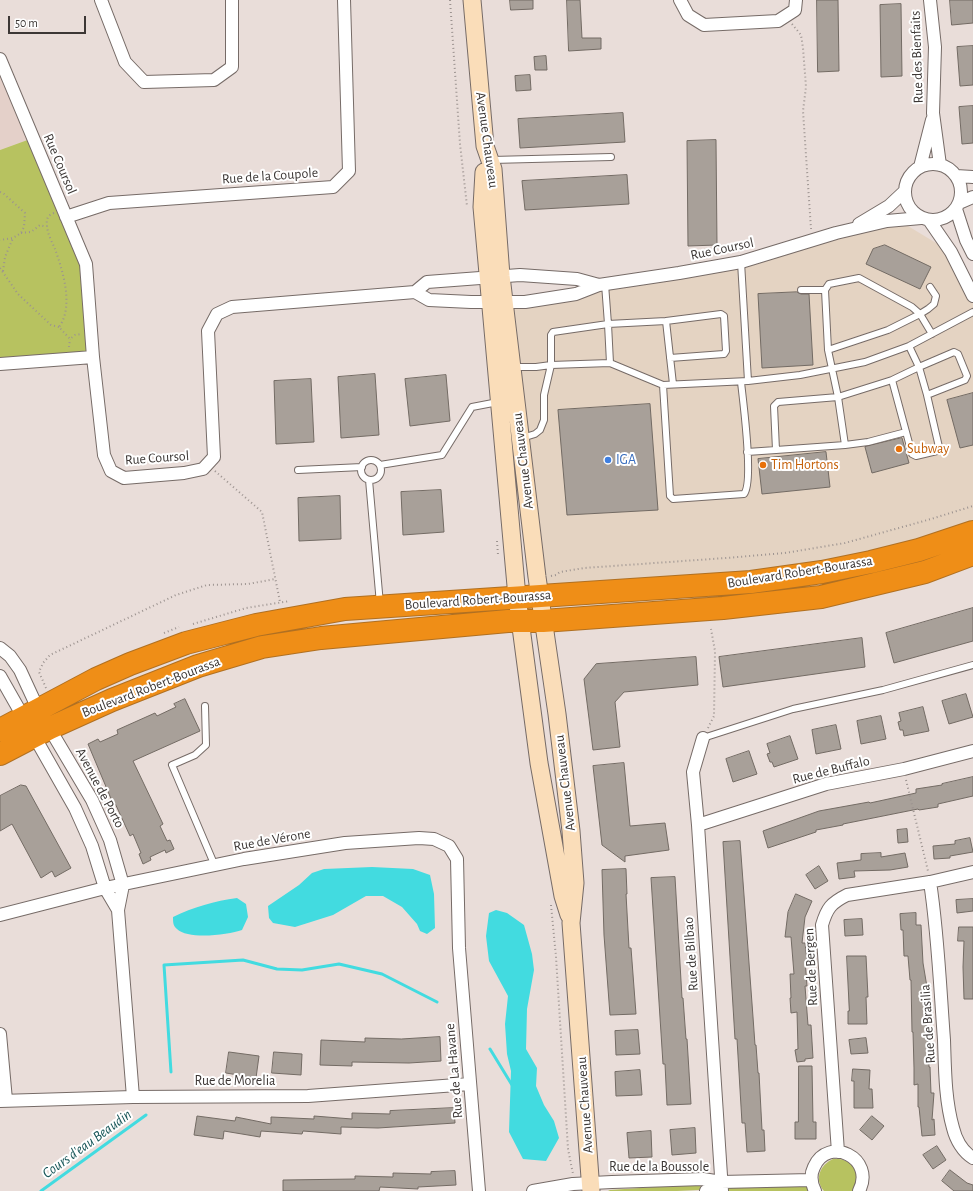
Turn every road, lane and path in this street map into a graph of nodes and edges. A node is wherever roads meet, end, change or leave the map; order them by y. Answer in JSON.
{"nodes":[{"id":1,"x":100,"y":0,"type":"edge"},
{"id":2,"x":232,"y":0,"type":"edge"},
{"id":3,"x":344,"y":0,"type":"edge"},
{"id":4,"x":450,"y":0,"type":"edge"},
{"id":5,"x":472,"y":0,"type":"edge"},
{"id":6,"x":680,"y":0,"type":"edge"},
{"id":7,"x":796,"y":0,"type":"edge"},
{"id":8,"x":930,"y":0,"type":"edge"},
{"id":9,"x":787,"y":15,"type":"junction"},
{"id":10,"x":0,"y":59,"type":"edge"},
{"id":11,"x":933,"y":113,"type":"junction"},
{"id":12,"x":488,"y":153,"type":"junction"},
{"id":13,"x":611,"y":156,"type":"dead end"},
{"id":14,"x":940,"y":165,"type":"junction"},
{"id":15,"x":920,"y":167,"type":"junction"},
{"id":16,"x":956,"y":176,"type":"junction"},
{"id":17,"x":973,"y":177,"type":"edge"},
{"id":18,"x":905,"y":191,"type":"junction"},
{"id":19,"x":0,"y":192,"type":"edge"},
{"id":20,"x":973,"y":197,"type":"edge"},
{"id":21,"x":957,"y":206,"type":"junction"},
{"id":22,"x":468,"y":212,"type":"dead end"},
{"id":23,"x":65,"y":214,"type":"junction"},
{"id":24,"x":925,"y":219,"type":"junction"},
{"id":25,"x":46,"y":226,"type":"junction"},
{"id":26,"x":849,"y":230,"type":"junction"},
{"id":27,"x":21,"y":233,"type":"junction"},
{"id":28,"x":13,"y":238,"type":"junction"},
{"id":29,"x":0,"y":240,"type":"edge"},
{"id":30,"x":812,"y":240,"type":"junction"},
{"id":31,"x":973,"y":254,"type":"edge"},
{"id":32,"x":741,"y":262,"type":"junction"},
{"id":33,"x":0,"y":268,"type":"edge"},
{"id":34,"x":3,"y":270,"type":"junction"},
{"id":35,"x":494,"y":277,"type":"junction"},
{"id":36,"x":602,"y":284,"type":"junction"},
{"id":37,"x":930,"y":287,"type":"dead end"},
{"id":38,"x":801,"y":290,"type":"dead end"},
{"id":39,"x":825,"y":290,"type":"junction"},
{"id":40,"x":415,"y":292,"type":"junction"},
{"id":41,"x":973,"y":296,"type":"edge"},
{"id":42,"x":497,"y":302,"type":"junction"},
{"id":43,"x":973,"y":312,"type":"edge"},
{"id":44,"x":920,"y":314,"type":"junction"},
{"id":45,"x":666,"y":321,"type":"junction"},
{"id":46,"x":608,"y":324,"type":"junction"},
{"id":47,"x":59,"y":327,"type":"junction"},
{"id":48,"x":91,"y":332,"type":"junction"},
{"id":49,"x":932,"y":334,"type":"junction"},
{"id":50,"x":909,"y":346,"type":"junction"},
{"id":51,"x":828,"y":350,"type":"junction"},
{"id":52,"x":93,"y":357,"type":"junction"},
{"id":53,"x":670,"y":358,"type":"junction"},
{"id":54,"x":610,"y":363,"type":"junction"},
{"id":55,"x":0,"y":364,"type":"edge"},
{"id":56,"x":551,"y":365,"type":"junction"},
{"id":57,"x":512,"y":366,"type":"junction"},
{"id":58,"x":919,"y":368,"type":"junction"},
{"id":59,"x":832,"y":369,"type":"junction"},
{"id":60,"x":892,"y":380,"type":"junction"},
{"id":61,"x":744,"y":381,"type":"junction"},
{"id":62,"x":673,"y":384,"type":"junction"},
{"id":63,"x":663,"y":385,"type":"junction"},
{"id":64,"x":927,"y":395,"type":"junction"},
{"id":65,"x":838,"y":396,"type":"junction"},
{"id":66,"x":508,"y":401,"type":"junction"},
{"id":67,"x":906,"y":432,"type":"junction"},
{"id":68,"x":521,"y":439,"type":"junction"},
{"id":69,"x":845,"y":445,"type":"junction"},
{"id":70,"x":776,"y":450,"type":"junction"},
{"id":71,"x":747,"y":452,"type":"junction"},
{"id":72,"x":207,"y":464,"type":"junction"},
{"id":73,"x":380,"y":465,"type":"junction"},
{"id":74,"x":362,"y":468,"type":"junction"},
{"id":75,"x":298,"y":470,"type":"dead end"},
{"id":76,"x":369,"y":480,"type":"junction"},
{"id":77,"x":973,"y":506,"type":"edge"},
{"id":78,"x":973,"y":532,"type":"edge"},
{"id":79,"x":973,"y":554,"type":"edge"},
{"id":80,"x":556,"y":575,"type":"dead end"},
{"id":81,"x":275,"y":579,"type":"junction"},
{"id":82,"x":540,"y":596,"type":"junction"},
{"id":83,"x":517,"y":597,"type":"junction"},
{"id":84,"x":381,"y":607,"type":"junction"},
{"id":85,"x":281,"y":608,"type":"dead end"},
{"id":86,"x":520,"y":621,"type":"junction"},
{"id":87,"x":543,"y":621,"type":"junction"},
{"id":88,"x":711,"y":629,"type":"dead end"},
{"id":89,"x":0,"y":648,"type":"edge"},
{"id":90,"x":973,"y":665,"type":"edge"},
{"id":91,"x":0,"y":676,"type":"edge"},
{"id":92,"x":46,"y":689,"type":"dead end"},
{"id":93,"x":205,"y":706,"type":"dead end"},
{"id":94,"x":31,"y":713,"type":"junction"},
{"id":95,"x":0,"y":730,"type":"edge"},
{"id":96,"x":43,"y":732,"type":"junction"},
{"id":97,"x":703,"y":738,"type":"junction"},
{"id":98,"x":973,"y":751,"type":"edge"},
{"id":99,"x":0,"y":754,"type":"edge"},
{"id":100,"x":904,"y":769,"type":"junction"},
{"id":101,"x":698,"y":825,"type":"junction"},
{"id":102,"x":215,"y":866,"type":"junction"},
{"id":103,"x":973,"y":872,"type":"edge"},
{"id":104,"x":930,"y":882,"type":"junction"},
{"id":105,"x":123,"y":885,"type":"junction"},
{"id":106,"x":105,"y":888,"type":"junction"},
{"id":107,"x":551,"y":901,"type":"dead end"},
{"id":108,"x":118,"y":910,"type":"junction"},
{"id":109,"x":0,"y":914,"type":"edge"},
{"id":110,"x":571,"y":923,"type":"junction"},
{"id":111,"x":459,"y":948,"type":"joint"},
{"id":112,"x":0,"y":1034,"type":"edge"},
{"id":113,"x":470,"y":1084,"type":"junction"},
{"id":114,"x":133,"y":1097,"type":"junction"},
{"id":115,"x":3,"y":1100,"type":"edge"},
{"id":116,"x":838,"y":1152,"type":"junction"},
{"id":117,"x":973,"y":1158,"type":"edge"},
{"id":118,"x":573,"y":1180,"type":"junction"},
{"id":119,"x":813,"y":1186,"type":"edge"},
{"id":120,"x":591,"y":1187,"type":"edge"},
{"id":121,"x":721,"y":1187,"type":"edge"},
{"id":122,"x":479,"y":1191,"type":"edge"},
{"id":123,"x":533,"y":1191,"type":"edge"},
{"id":124,"x":706,"y":1191,"type":"edge"},
{"id":125,"x":859,"y":1191,"type":"edge"}],
"edges":[{"from":1,"to":2,"type":"street"},
{"from":3,"to":23,"type":"street","name":"Rue de la Coupole"},
{"from":4,"to":22,"type":"path"},
{"from":5,"to":12,"type":"main road","name":"Avenue Chauveau"},
{"from":6,"to":9,"type":"street"},
{"from":7,"to":9,"type":"street"},
{"from":8,"to":11,"type":"street","name":"Rue des Bienfaits"},
{"from":9,"to":30,"type":"path"},
{"from":10,"to":23,"type":"street","name":"Rue Coursol"},
{"from":11,"to":14,"type":"street","name":"Rue des Bienfaits"},
{"from":11,"to":15,"type":"street","name":"Rue des Bienfaits"},
{"from":12,"to":13,"type":"lane"},
{"from":12,"to":35,"type":"main road","name":"Avenue Chauveau"},
{"from":14,"to":15,"type":"street"},
{"from":14,"to":16,"type":"street"},
{"from":15,"to":18,"type":"street"},
{"from":16,"to":17,"type":"street"},
{"from":16,"to":21,"type":"street"},
{"from":18,"to":24,"type":"street"},
{"from":18,"to":26,"type":"street","name":"Rue Coursol"},
{"from":19,"to":27,"type":"path"},
{"from":20,"to":21,"type":"street"},
{"from":21,"to":24,"type":"street"},
{"from":21,"to":31,"type":"street"},
{"from":23,"to":25,"type":"path"},
{"from":23,"to":48,"type":"street","name":"Rue Coursol"},
{"from":24,"to":26,"type":"street","name":"Rue Coursol"},
{"from":24,"to":41,"type":"street"},
{"from":25,"to":27,"type":"path"},
{"from":25,"to":47,"type":"path"},
{"from":26,"to":30,"type":"street","name":"Rue Coursol"},
{"from":27,"to":28,"type":"path"},
{"from":28,"to":29,"type":"path"},
{"from":28,"to":34,"type":"path"},
{"from":30,"to":32,"type":"street","name":"Rue Coursol"},
{"from":32,"to":36,"type":"street","name":"Rue Coursol"},
{"from":32,"to":61,"type":"lane"},
{"from":33,"to":34,"type":"path"},
{"from":34,"to":47,"type":"path"},
{"from":35,"to":36,"type":"street","name":"Rue Coursol"},
{"from":35,"to":40,"type":"street","name":"Rue Coursol"},
{"from":35,"to":42,"type":"main road","name":"Avenue Chauveau"},
{"from":36,"to":42,"type":"street","name":"Rue Coursol"},
{"from":36,"to":46,"type":"lane"},
{"from":37,"to":44,"type":"lane"},
{"from":38,"to":39,"type":"lane"},
{"from":39,"to":44,"type":"lane"},
{"from":39,"to":51,"type":"lane"},
{"from":40,"to":42,"type":"street","name":"Rue Coursol"},
{"from":40,"to":72,"type":"street","name":"Rue Coursol"},
{"from":42,"to":57,"type":"main road","name":"Avenue Chauveau"},
{"from":42,"to":66,"type":"main road"},
{"from":43,"to":49,"type":"lane"},
{"from":44,"to":49,"type":"lane"},
{"from":44,"to":51,"type":"lane"},
{"from":45,"to":46,"type":"lane"},
{"from":45,"to":53,"type":"lane"},
{"from":45,"to":53,"type":"lane"},
{"from":46,"to":54,"type":"lane"},
{"from":46,"to":56,"type":"lane"},
{"from":47,"to":48,"type":"path"},
{"from":48,"to":52,"type":"street","name":"Rue Coursol"},
{"from":49,"to":50,"type":"lane"},
{"from":50,"to":58,"type":"lane"},
{"from":50,"to":59,"type":"lane"},
{"from":51,"to":59,"type":"lane"},
{"from":52,"to":55,"type":"street"},
{"from":52,"to":72,"type":"street","name":"Rue Coursol"},
{"from":53,"to":62,"type":"lane"},
{"from":54,"to":56,"type":"lane"},
{"from":54,"to":63,"type":"lane"},
{"from":56,"to":57,"type":"lane"},
{"from":56,"to":68,"type":"lane"},
{"from":57,"to":66,"type":"main road","name":"Avenue Chauveau"},
{"from":58,"to":60,"type":"lane"},
{"from":58,"to":64,"type":"lane"},
{"from":58,"to":64,"type":"lane"},
{"from":59,"to":61,"type":"lane"},
{"from":59,"to":65,"type":"lane"},
{"from":60,"to":65,"type":"lane"},
{"from":60,"to":67,"type":"lane"},
{"from":61,"to":62,"type":"lane"},
{"from":61,"to":71,"type":"lane"},
{"from":62,"to":63,"type":"lane"},
{"from":63,"to":71,"type":"lane"},
{"from":64,"to":67,"type":"lane"},
{"from":65,"to":69,"type":"lane"},
{"from":65,"to":70,"type":"lane"},
{"from":66,"to":68,"type":"main road","name":"Avenue Chauveau"},
{"from":66,"to":73,"type":"lane"},
{"from":66,"to":83,"type":"main road","name":"Avenue Chauveau"},
{"from":67,"to":69,"type":"lane"},
{"from":68,"to":82,"type":"main road","name":"Avenue Chauveau"},
{"from":69,"to":70,"type":"lane"},
{"from":70,"to":71,"type":"lane"},
{"from":72,"to":81,"type":"path"},
{"from":73,"to":74,"type":"lane"},
{"from":73,"to":76,"type":"lane"},
{"from":74,"to":75,"type":"lane"},
{"from":74,"to":76,"type":"lane"},
{"from":76,"to":84,"type":"lane"},
{"from":77,"to":80,"type":"path"},
{"from":78,"to":82,"type":"highway","name":"Boulevard Robert-Bourassa"},
{"from":79,"to":87,"type":"highway","name":"Boulevard Robert-Bourassa"},
{"from":81,"to":85,"type":"path"},
{"from":81,"to":92,"type":"path"},
{"from":82,"to":83,"type":"highway","name":"Boulevard Robert-Bourassa"},
{"from":82,"to":87,"type":"main road","name":"Avenue Chauveau"},
{"from":83,"to":84,"type":"highway","name":"Boulevard Robert-Bourassa"},
{"from":83,"to":86,"type":"main road","name":"Avenue Chauveau"},
{"from":84,"to":94,"type":"highway","name":"Boulevard Robert-Bourassa"},
{"from":86,"to":87,"type":"highway","name":"Boulevard Robert-Bourassa"},
{"from":86,"to":96,"type":"highway","name":"Boulevard Robert-Bourassa"},
{"from":86,"to":110,"type":"main road","name":"Avenue Chauveau"},
{"from":87,"to":110,"type":"main road","name":"Avenue Chauveau"},
{"from":88,"to":97,"type":"path"},
{"from":89,"to":94,"type":"street"},
{"from":90,"to":97,"type":"lane"},
{"from":91,"to":94,"type":"street"},
{"from":93,"to":102,"type":"lane"},
{"from":94,"to":95,"type":"highway","name":"Boulevard Robert-Bourassa"},
{"from":94,"to":96,"type":"street","name":"Avenue de Porto"},
{"from":94,"to":96,"type":"street","name":"Avenue de Porto"},
{"from":96,"to":99,"type":"highway","name":"Boulevard Robert-Bourassa"},
{"from":96,"to":105,"type":"street","name":"Avenue de Porto"},
{"from":96,"to":106,"type":"street","name":"Avenue de Porto"},
{"from":97,"to":101,"type":"street","name":"Rue de Bilbao"},
{"from":98,"to":100,"type":"street","name":"Rue de Buffalo"},
{"from":100,"to":101,"type":"street","name":"Rue de Buffalo"},
{"from":100,"to":104,"type":"path"},
{"from":101,"to":121,"type":"street","name":"Rue de Bilbao"},
{"from":102,"to":105,"type":"street","name":"Rue de Vérone"},
{"from":102,"to":111,"type":"street","name":"Rue de Vérone"},
{"from":103,"to":104,"type":"street","name":"Rue de Bergen"},
{"from":104,"to":116,"type":"street","name":"Rue de Bergen"},
{"from":104,"to":117,"type":"street","name":"Rue de Brasilia"},
{"from":105,"to":106,"type":"street","name":"Rue de Vérone"},
{"from":105,"to":108,"type":"street","name":"Avenue de Porto"},
{"from":106,"to":108,"type":"street","name":"Avenue de Porto"},
{"from":106,"to":109,"type":"street","name":"Rue de Vérone"},
{"from":107,"to":118,"type":"path"},
{"from":108,"to":114,"type":"street","name":"Avenue de Porto"},
{"from":110,"to":120,"type":"main road","name":"Avenue Chauveau"},
{"from":111,"to":113,"type":"street","name":"Rue de La Havane"},
{"from":112,"to":115,"type":"street"},
{"from":113,"to":114,"type":"street","name":"Rue de Morelia"},
{"from":113,"to":122,"type":"street","name":"Rue de La Havane"},
{"from":114,"to":115,"type":"street","name":"Rue de Morelia"},
{"from":116,"to":119,"type":"street"},
{"from":116,"to":125,"type":"street"},
{"from":118,"to":120,"type":"street","name":"Rue de la Boussole"},
{"from":118,"to":123,"type":"street","name":"Rue de la Boussole"},
{"from":119,"to":121,"type":"street","name":"Rue de la Boussole"},
{"from":120,"to":121,"type":"street","name":"Rue de la Boussole"},
{"from":121,"to":124,"type":"street","name":"Rue de la Boussole"}]}
